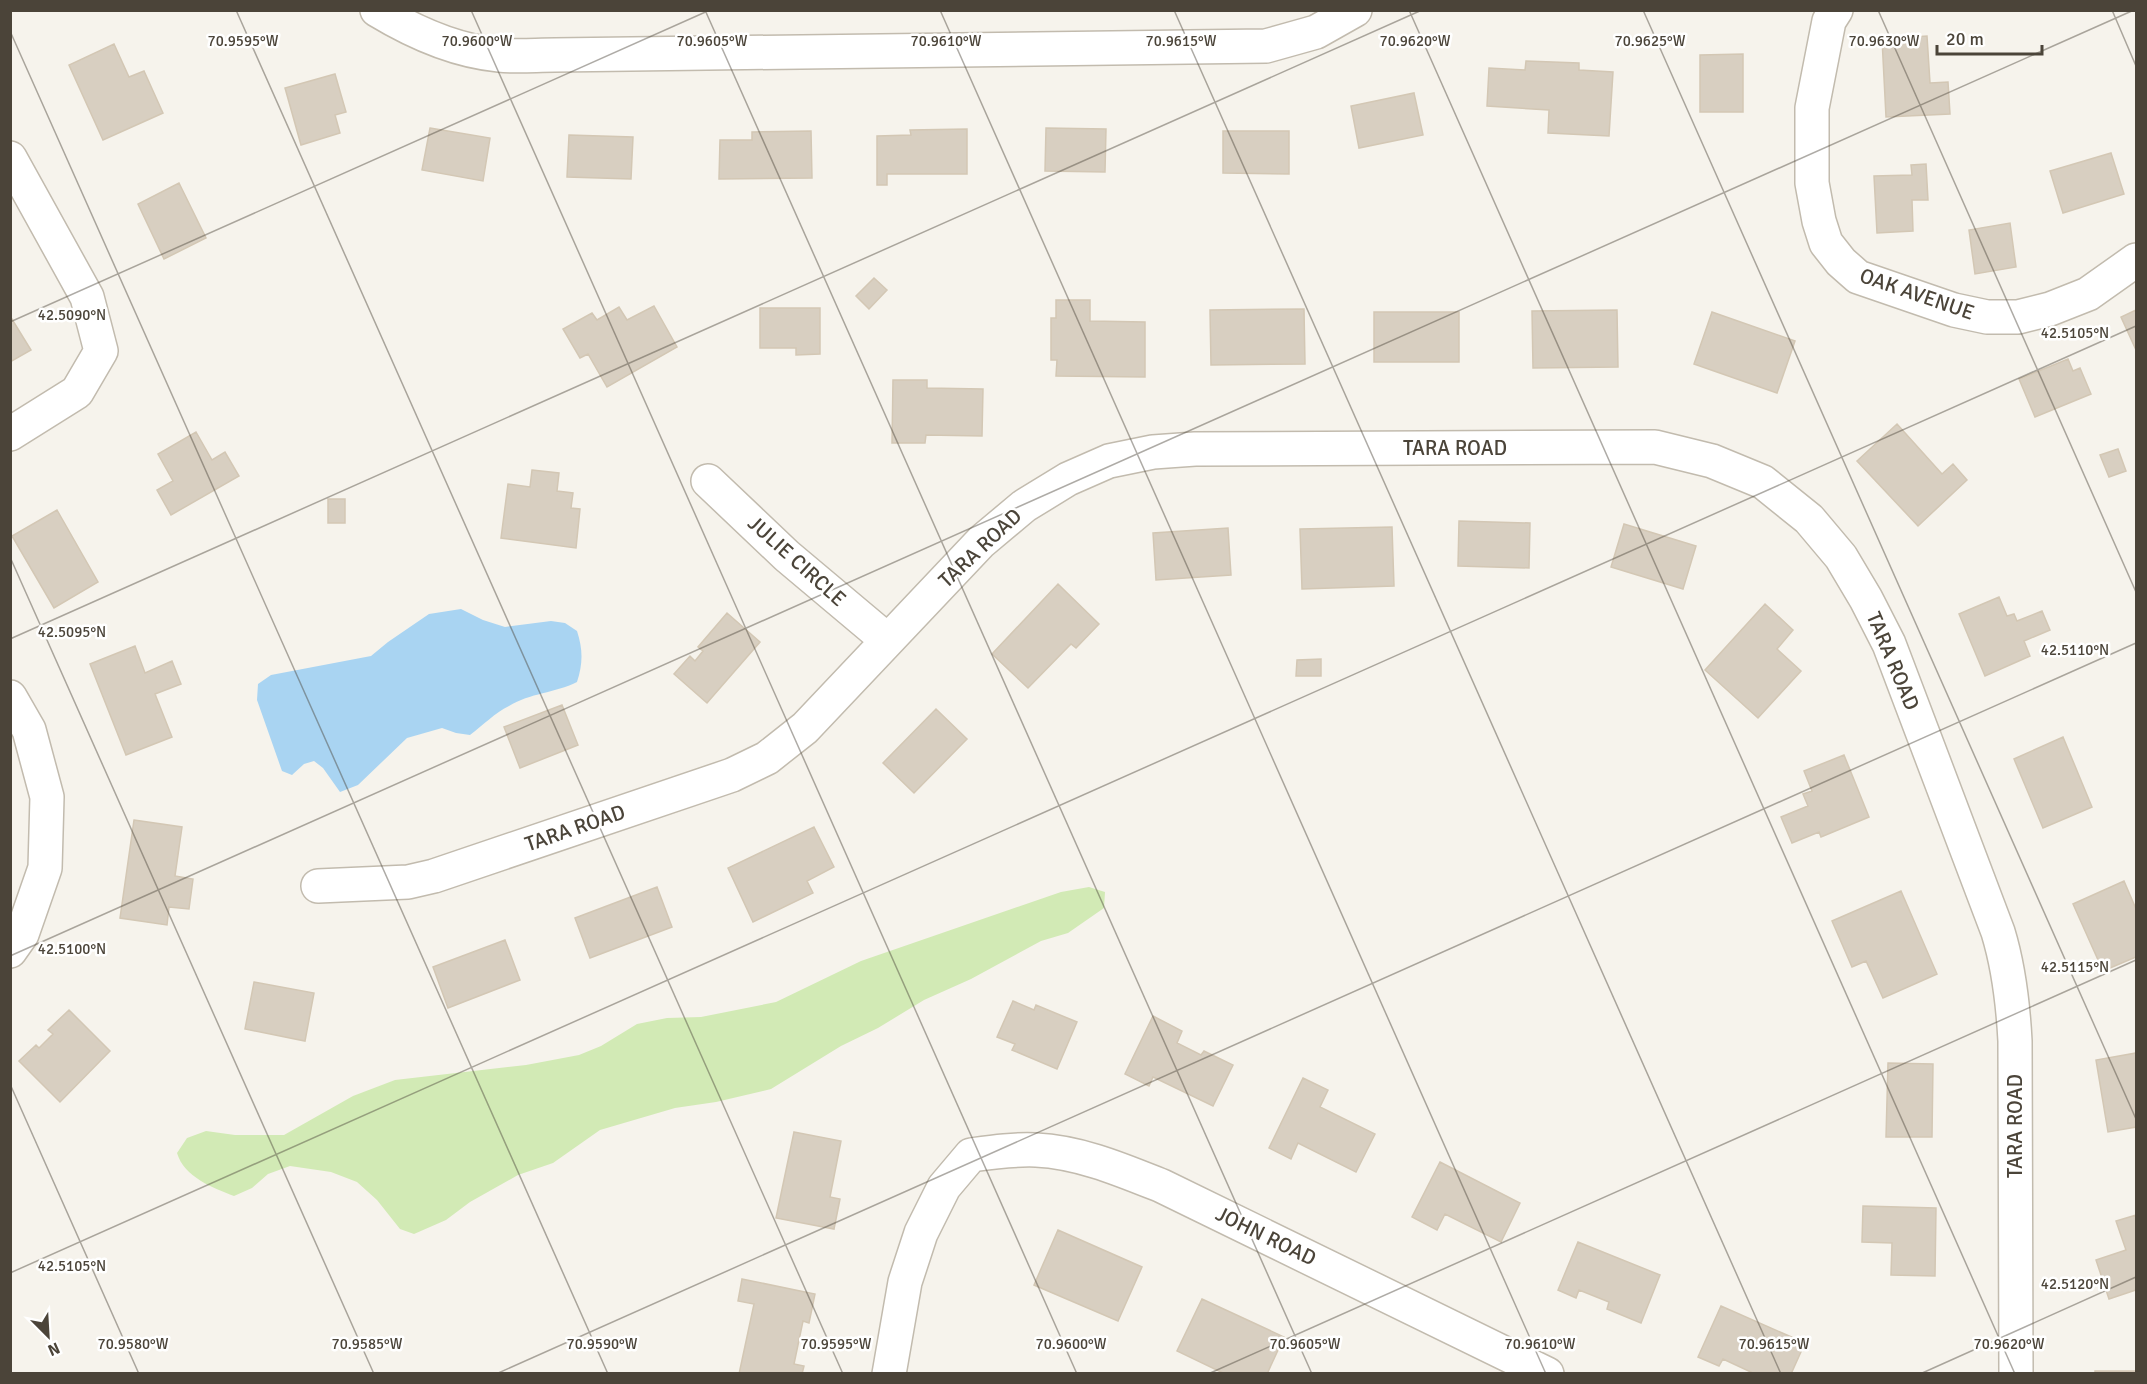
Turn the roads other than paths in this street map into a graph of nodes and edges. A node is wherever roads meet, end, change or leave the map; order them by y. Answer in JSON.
{"nodes":[{"id":1,"x":377,"y":10,"type":"edge"},
{"id":2,"x":1354,"y":10,"type":"edge"},
{"id":3,"x":1836,"y":10,"type":"edge"},
{"id":4,"x":10,"y":158,"type":"edge"},
{"id":5,"x":2136,"y":260,"type":"edge"},
{"id":6,"x":10,"y":434,"type":"edge"},
{"id":7,"x":708,"y":481,"type":"dead end"},
{"id":8,"x":887,"y":640,"type":"junction"},
{"id":9,"x":10,"y":697,"type":"edge"},
{"id":10,"x":318,"y":886,"type":"dead end"},
{"id":11,"x":10,"y":951,"type":"edge"},
{"id":12,"x":890,"y":1374,"type":"edge"},
{"id":13,"x":1547,"y":1374,"type":"edge"},
{"id":14,"x":2016,"y":1374,"type":"edge"}],
"edges":[{"from":1,"to":2,"type":"street"},
{"from":3,"to":5,"type":"street","name":"OAK AVENUE"},
{"from":4,"to":6,"type":"street"},
{"from":7,"to":8,"type":"street","name":"JULIE CIRCLE"},
{"from":8,"to":10,"type":"street","name":"TARA ROAD"},
{"from":8,"to":14,"type":"street","name":"TARA ROAD"},
{"from":9,"to":11,"type":"street"},
{"from":12,"to":13,"type":"street","name":"JOHN ROAD"}]}
